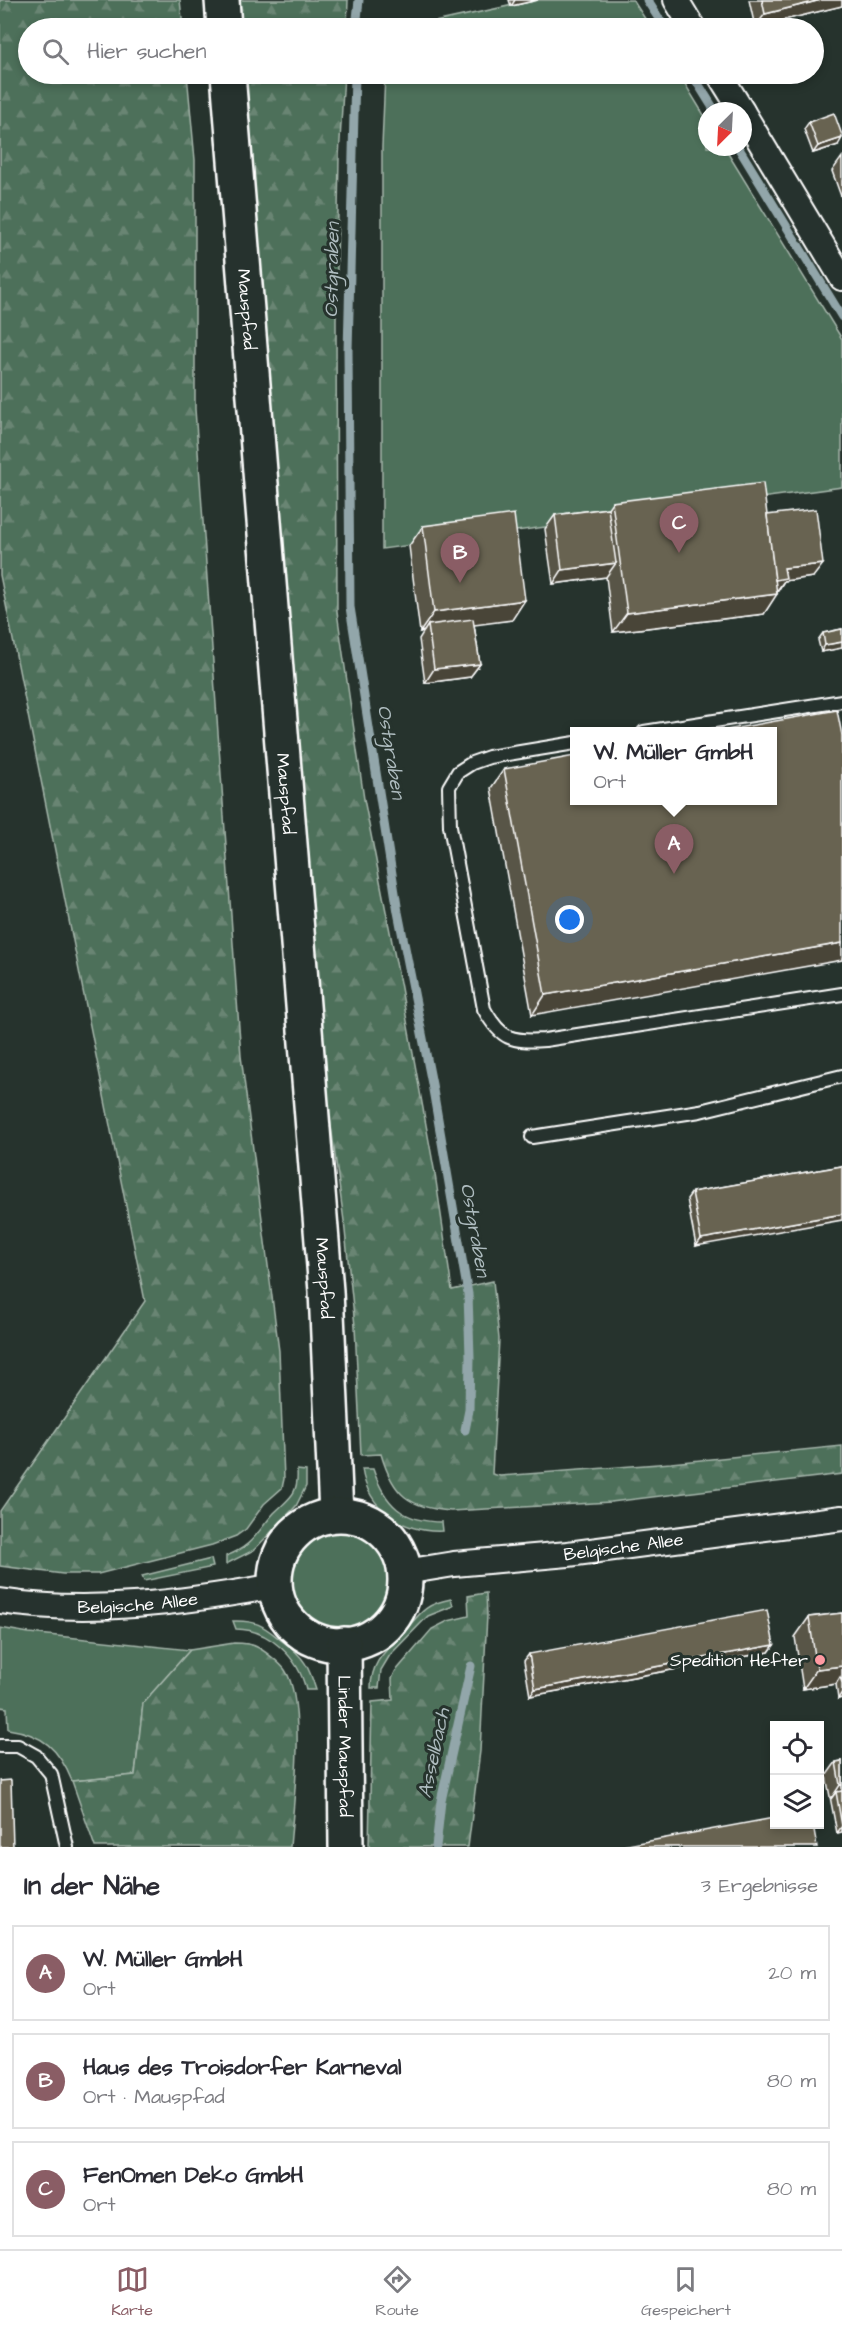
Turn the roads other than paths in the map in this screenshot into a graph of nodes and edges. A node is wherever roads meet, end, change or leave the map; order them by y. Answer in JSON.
{"nodes":[{"id":1,"x":222,"y":0,"type":"edge"},
{"id":2,"x":676,"y":0,"type":"edge"},
{"id":3,"x":223,"y":18,"type":"edge"},
{"id":4,"x":687,"y":18,"type":"edge"},
{"id":5,"x":229,"y":84,"type":"edge"},
{"id":6,"x":725,"y":84,"type":"edge"},
{"id":7,"x":736,"y":102,"type":"edge"},
{"id":8,"x":752,"y":129,"type":"edge"},
{"id":9,"x":842,"y":278,"type":"edge"},
{"id":10,"x":842,"y":701,"type":"edge"},
{"id":11,"x":676,"y":727,"type":"edge"},
{"id":12,"x":570,"y":744,"type":"edge"},
{"id":13,"x":842,"y":994,"type":"edge"},
{"id":14,"x":842,"y":1076,"type":"edge"},
{"id":15,"x":531,"y":1137,"type":"dead end"},
{"id":16,"x":336,"y":1514,"type":"junction"},
{"id":17,"x":842,"y":1518,"type":"edge"},
{"id":18,"x":405,"y":1572,"type":"junction"},
{"id":19,"x":275,"y":1587,"type":"junction"},
{"id":20,"x":0,"y":1601,"type":"edge"},
{"id":21,"x":344,"y":1644,"type":"junction"},
{"id":22,"x":0,"y":1746,"type":"edge"},
{"id":23,"x":67,"y":1847,"type":"edge"},
{"id":24,"x":346,"y":1847,"type":"edge"}],
"edges":[{"from":1,"to":3,"type":"street"},
{"from":2,"to":4,"type":"street"},
{"from":5,"to":16,"type":"street","name":"Mauspfad"},
{"from":6,"to":7,"type":"street"},
{"from":8,"to":9,"type":"street"},
{"from":10,"to":11,"type":"lane"},
{"from":12,"to":13,"type":"lane"},
{"from":14,"to":15,"type":"lane"},
{"from":16,"to":18,"type":"street"},
{"from":16,"to":19,"type":"street"},
{"from":17,"to":18,"type":"street","name":"Belgische Allee"},
{"from":18,"to":21,"type":"street"},
{"from":19,"to":20,"type":"street","name":"Belgische Allee"},
{"from":19,"to":21,"type":"street"},
{"from":21,"to":24,"type":"street","name":"Linder Mauspfad"},
{"from":22,"to":23,"type":"lane"}]}
